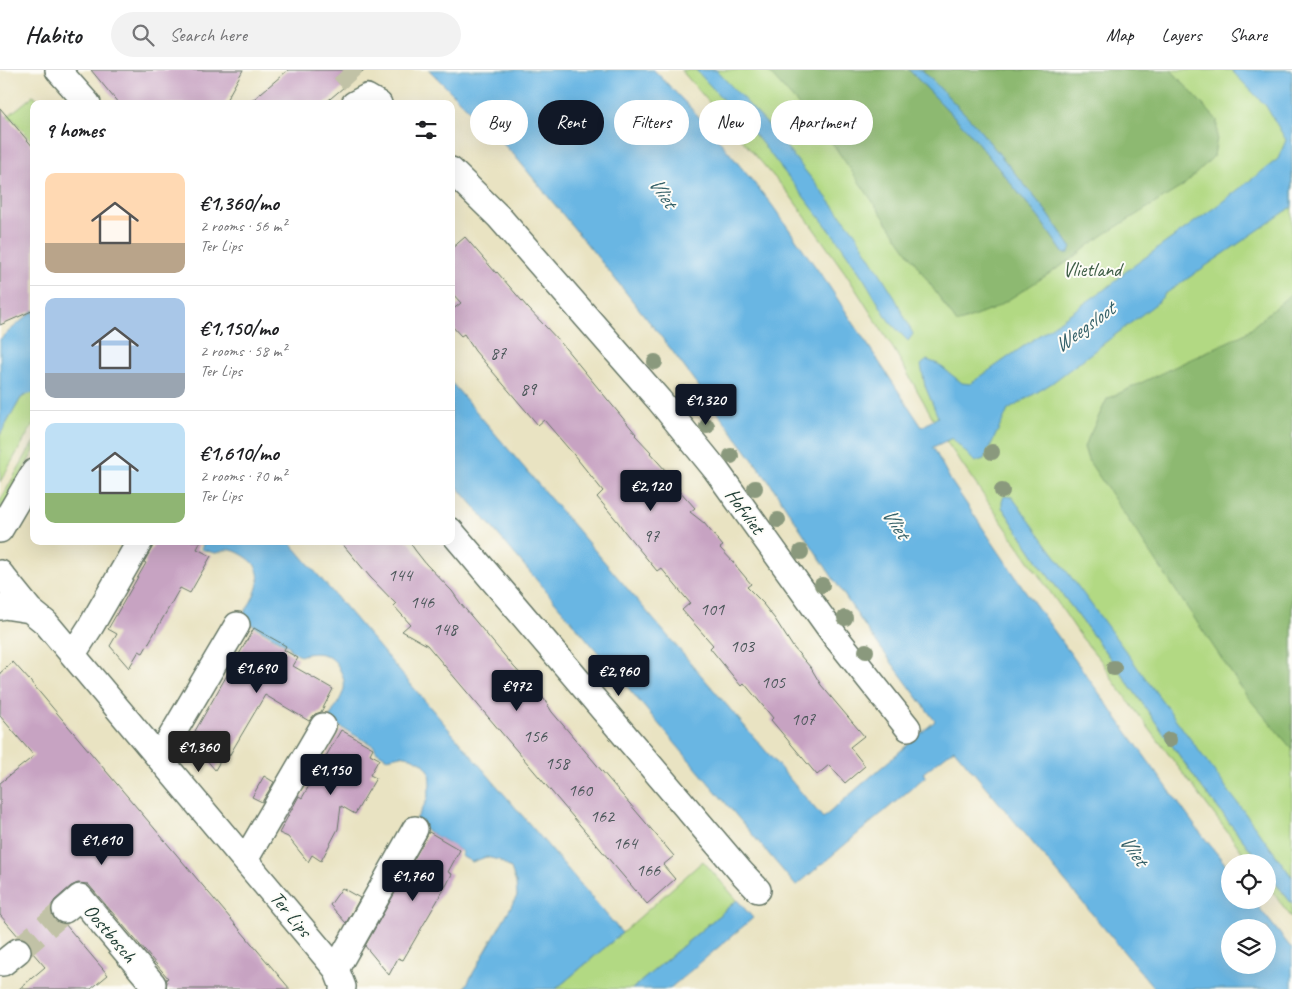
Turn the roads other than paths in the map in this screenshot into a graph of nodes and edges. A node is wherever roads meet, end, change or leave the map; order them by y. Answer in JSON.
{"nodes":[{"id":1,"x":58,"y":70,"type":"edge"},
{"id":2,"x":84,"y":100,"type":"edge"},
{"id":3,"x":455,"y":174,"type":"edge"},
{"id":4,"x":30,"y":479,"type":"edge"},
{"id":5,"x":0,"y":530,"type":"edge"},
{"id":6,"x":455,"y":536,"type":"edge"},
{"id":7,"x":138,"y":545,"type":"edge"},
{"id":8,"x":0,"y":573,"type":"edge"},
{"id":9,"x":0,"y":607,"type":"edge"},
{"id":10,"x":30,"y":610,"type":"junction"},
{"id":11,"x":237,"y":625,"type":"dead end"},
{"id":12,"x":73,"y":654,"type":"junction"},
{"id":13,"x":323,"y":726,"type":"dead end"},
{"id":14,"x":908,"y":728,"type":"dead end"},
{"id":15,"x":159,"y":757,"type":"junction"},
{"id":16,"x":415,"y":830,"type":"dead end"},
{"id":17,"x":245,"y":860,"type":"junction"},
{"id":18,"x":758,"y":890,"type":"dead end"},
{"id":19,"x":64,"y":910,"type":"tunnel mouth"},
{"id":20,"x":339,"y":979,"type":"edge"},
{"id":21,"x":153,"y":984,"type":"dead end"}],
"edges":[{"from":1,"to":2,"type":"street"},
{"from":3,"to":14,"type":"street","name":"Hofvliet"},
{"from":4,"to":5,"type":"street"},
{"from":6,"to":18,"type":"street"},
{"from":7,"to":12,"type":"street"},
{"from":8,"to":10,"type":"street","name":"Ter Lips"},
{"from":9,"to":10,"type":"street"},
{"from":10,"to":12,"type":"street","name":"Ter Lips"},
{"from":11,"to":15,"type":"street"},
{"from":12,"to":15,"type":"street","name":"Ter Lips"},
{"from":13,"to":17,"type":"street"},
{"from":15,"to":17,"type":"street","name":"Ter Lips"},
{"from":16,"to":20,"type":"street","name":"Ter Lips"},
{"from":17,"to":20,"type":"street","name":"Ter Lips"},
{"from":19,"to":21,"type":"street","name":"Oostbosch"}]}
